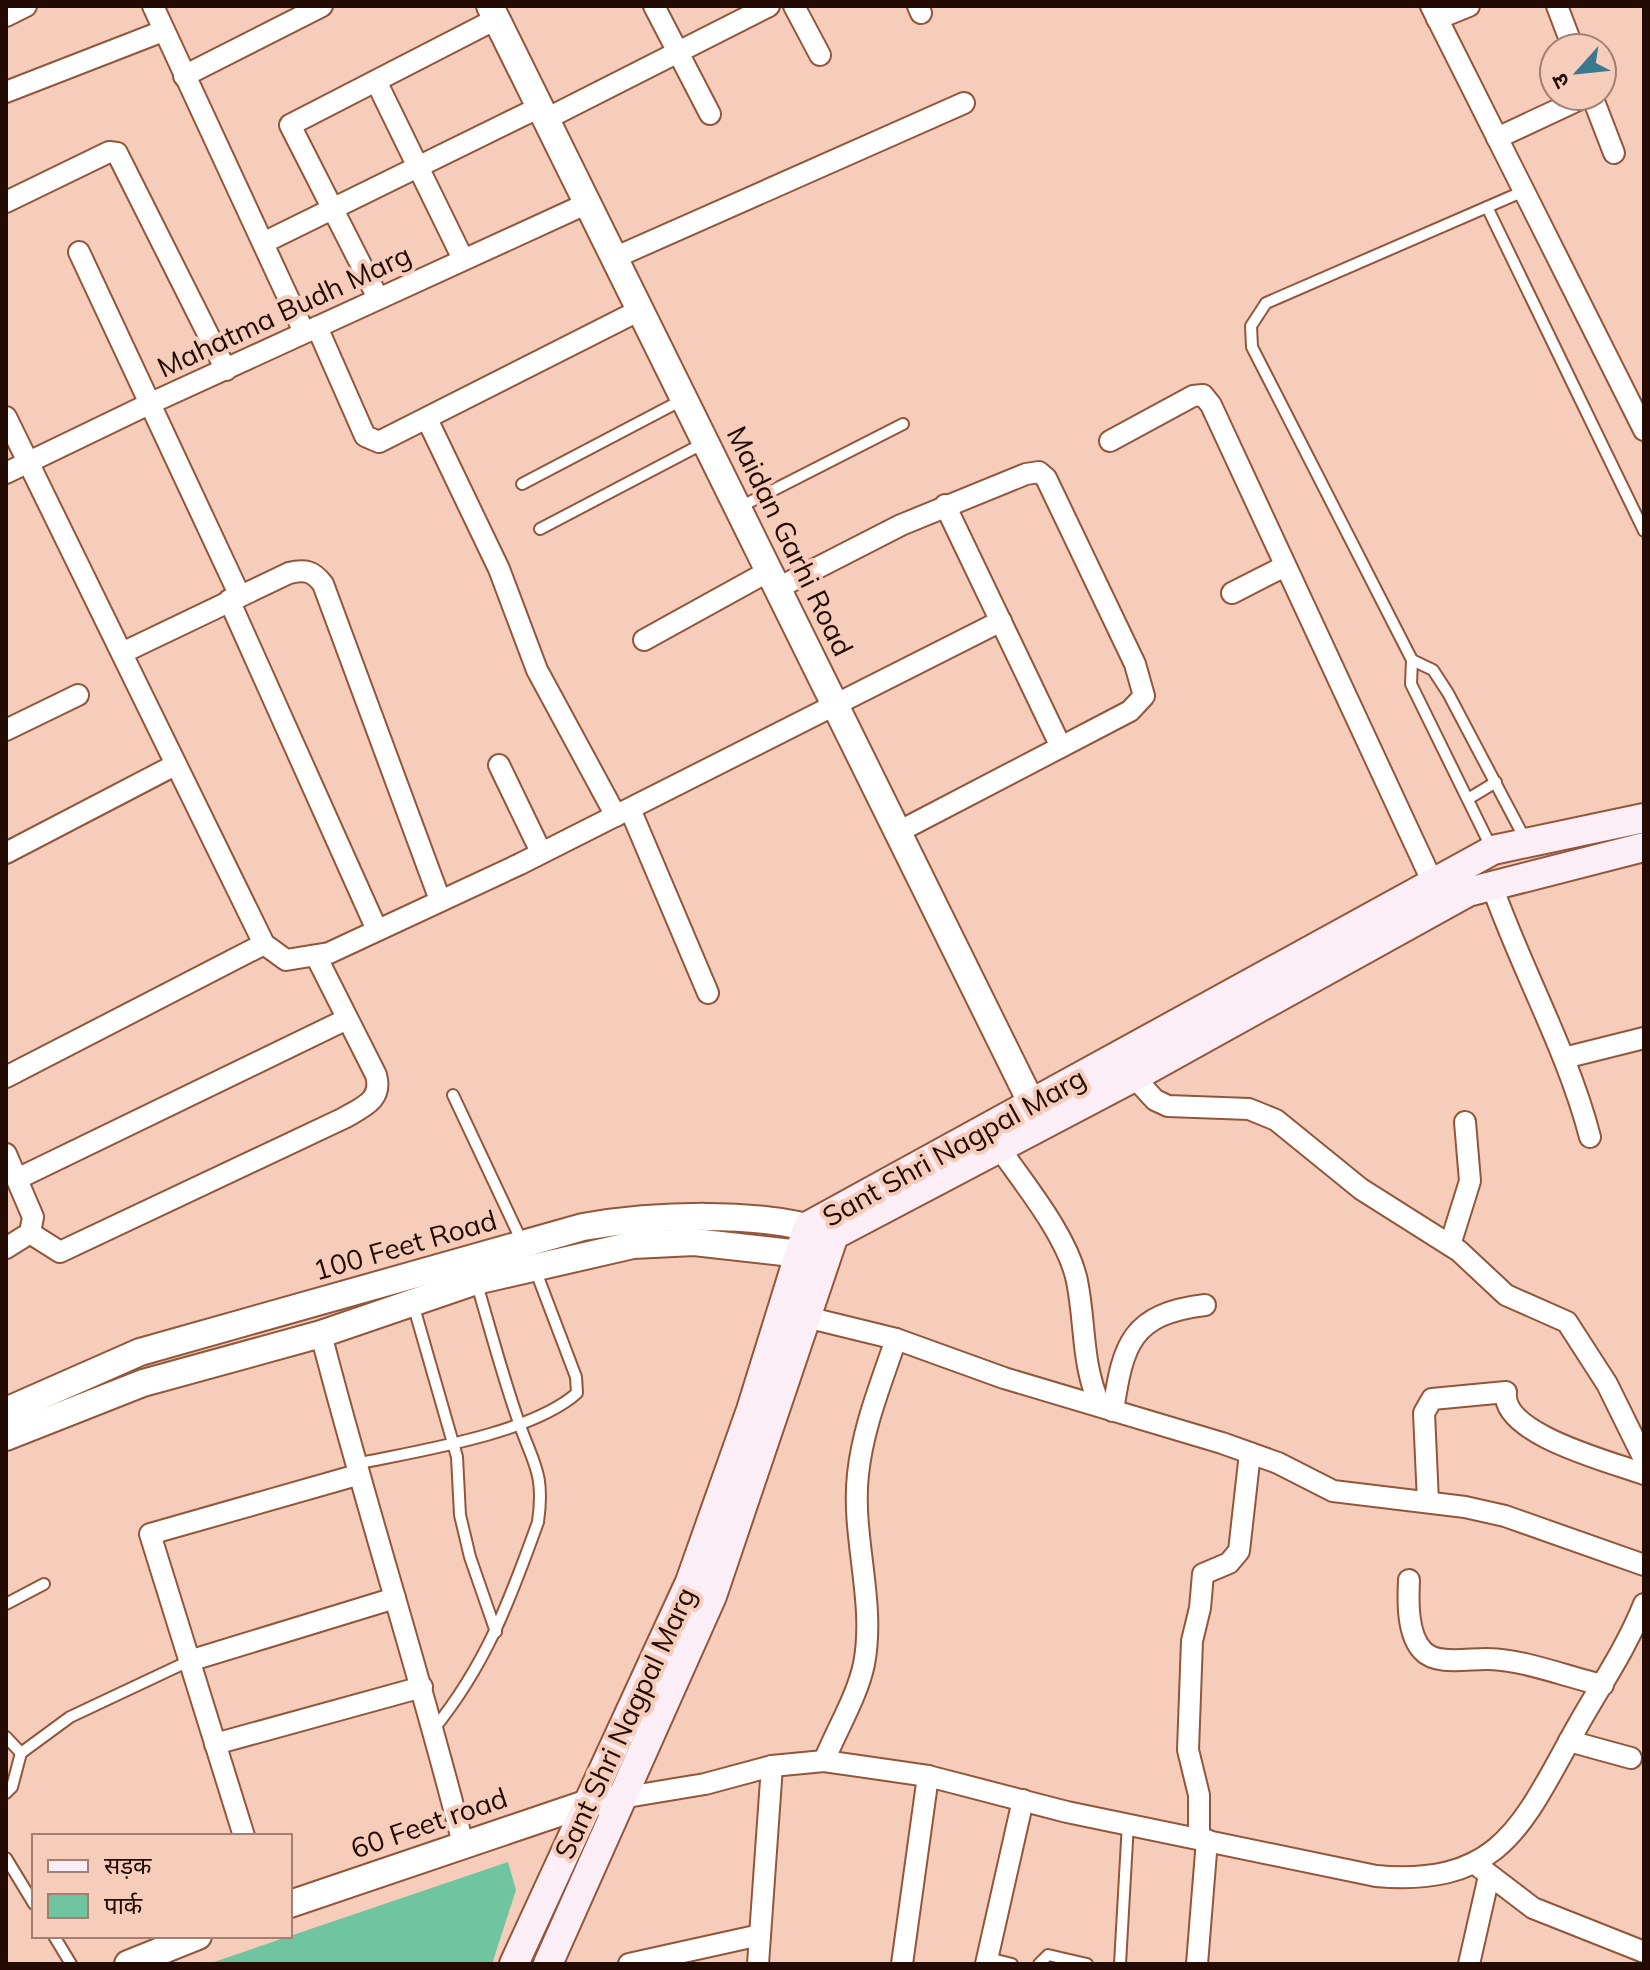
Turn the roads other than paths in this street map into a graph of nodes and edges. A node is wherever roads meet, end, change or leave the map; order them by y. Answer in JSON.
{"nodes":[{"id":1,"x":26,"y":6,"type":"edge"},
{"id":2,"x":153,"y":6,"type":"edge"},
{"id":3,"x":322,"y":6,"type":"edge"},
{"id":4,"x":654,"y":6,"type":"edge"},
{"id":5,"x":769,"y":6,"type":"edge"},
{"id":6,"x":794,"y":6,"type":"edge"},
{"id":7,"x":1469,"y":6,"type":"edge"},
{"id":8,"x":1557,"y":6,"type":"edge"},
{"id":9,"x":493,"y":12,"type":"edge"},
{"id":10,"x":1434,"y":12,"type":"edge"},
{"id":11,"x":6,"y":16,"type":"edge"},
{"id":12,"x":163,"y":31,"type":"junction"},
{"id":13,"x":1567,"y":32,"type":"edge"},
{"id":14,"x":681,"y":52,"type":"junction"},
{"id":15,"x":820,"y":55,"type":"dead end"},
{"id":16,"x":184,"y":76,"type":"junction"},
{"id":17,"x":376,"y":81,"type":"junction"},
{"id":18,"x":6,"y":92,"type":"edge"},
{"id":19,"x":964,"y":103,"type":"dead end"},
{"id":20,"x":1554,"y":112,"type":"edge"},
{"id":21,"x":1596,"y":112,"type":"edge"},
{"id":22,"x":543,"y":113,"type":"junction"},
{"id":23,"x":710,"y":114,"type":"dead end"},
{"id":24,"x":1497,"y":138,"type":"junction"},
{"id":25,"x":1614,"y":153,"type":"dead end"},
{"id":26,"x":417,"y":167,"type":"junction"},
{"id":27,"x":1524,"y":191,"type":"junction"},
{"id":28,"x":6,"y":202,"type":"edge"},
{"id":29,"x":588,"y":203,"type":"junction"},
{"id":30,"x":1487,"y":207,"type":"junction"},
{"id":31,"x":333,"y":208,"type":"junction"},
{"id":32,"x":265,"y":242,"type":"junction"},
{"id":33,"x":79,"y":252,"type":"dead end"},
{"id":34,"x":614,"y":258,"type":"junction"},
{"id":35,"x":463,"y":259,"type":"junction"},
{"id":36,"x":378,"y":298,"type":"junction"},
{"id":37,"x":640,"y":310,"type":"junction"},
{"id":38,"x":310,"y":330,"type":"junction"},
{"id":39,"x":226,"y":370,"type":"junction"},
{"id":40,"x":684,"y":399,"type":"junction"},
{"id":41,"x":149,"y":404,"type":"junction"},
{"id":42,"x":6,"y":417,"type":"edge"},
{"id":43,"x":427,"y":419,"type":"junction"},
{"id":44,"x":903,"y":424,"type":"dead end"},
{"id":45,"x":1644,"y":430,"type":"edge"},
{"id":46,"x":1110,"y":441,"type":"dead end"},
{"id":47,"x":705,"y":442,"type":"junction"},
{"id":48,"x":29,"y":462,"type":"junction"},
{"id":49,"x":6,"y":473,"type":"edge"},
{"id":50,"x":522,"y":484,"type":"dead end"},
{"id":51,"x":945,"y":505,"type":"junction"},
{"id":52,"x":738,"y":508,"type":"junction"},
{"id":53,"x":540,"y":529,"type":"dead end"},
{"id":54,"x":1644,"y":531,"type":"edge"},
{"id":55,"x":1285,"y":566,"type":"junction"},
{"id":56,"x":773,"y":580,"type":"junction"},
{"id":57,"x":1232,"y":593,"type":"dead end"},
{"id":58,"x":234,"y":597,"type":"junction"},
{"id":59,"x":1001,"y":621,"type":"junction"},
{"id":60,"x":644,"y":640,"type":"dead end"},
{"id":61,"x":124,"y":652,"type":"junction"},
{"id":62,"x":1412,"y":660,"type":"junction"},
{"id":63,"x":78,"y":695,"type":"dead end"},
{"id":64,"x":836,"y":706,"type":"junction"},
{"id":65,"x":6,"y":730,"type":"edge"},
{"id":66,"x":1061,"y":747,"type":"junction"},
{"id":67,"x":175,"y":765,"type":"junction"},
{"id":68,"x":499,"y":765,"type":"dead end"},
{"id":69,"x":1496,"y":782,"type":"junction"},
{"id":70,"x":1468,"y":799,"type":"junction"},
{"id":71,"x":623,"y":812,"type":"junction"},
{"id":72,"x":1644,"y":818,"type":"edge"},
{"id":73,"x":898,"y":832,"type":"junction"},
{"id":74,"x":1527,"y":843,"type":"junction"},
{"id":75,"x":1644,"y":847,"type":"edge"},
{"id":76,"x":1493,"y":850,"type":"junction"},
{"id":77,"x":541,"y":852,"type":"junction"},
{"id":78,"x":6,"y":853,"type":"edge"},
{"id":79,"x":1433,"y":883,"type":"junction"},
{"id":80,"x":1491,"y":883,"type":"junction"},
{"id":81,"x":440,"y":900,"type":"junction"},
{"id":82,"x":377,"y":930,"type":"junction"},
{"id":83,"x":264,"y":944,"type":"junction"},
{"id":84,"x":316,"y":956,"type":"junction"},
{"id":85,"x":708,"y":993,"type":"dead end"},
{"id":86,"x":347,"y":1019,"type":"junction"},
{"id":87,"x":1644,"y":1038,"type":"edge"},
{"id":88,"x":1564,"y":1058,"type":"junction"},
{"id":89,"x":6,"y":1077,"type":"edge"},
{"id":90,"x":1134,"y":1077,"type":"junction"},
{"id":91,"x":453,"y":1095,"type":"dead end"},
{"id":92,"x":1032,"y":1104,"type":"junction"},
{"id":93,"x":1465,"y":1122,"type":"dead end"},
{"id":94,"x":1590,"y":1137,"type":"dead end"},
{"id":95,"x":1000,"y":1149,"type":"junction"},
{"id":96,"x":6,"y":1154,"type":"edge"},
{"id":97,"x":19,"y":1178,"type":"junction"},
{"id":98,"x":30,"y":1233,"type":"junction"},
{"id":99,"x":817,"y":1243,"type":"junction"},
{"id":100,"x":1450,"y":1245,"type":"junction"},
{"id":101,"x":6,"y":1248,"type":"edge"},
{"id":102,"x":530,"y":1258,"type":"junction"},
{"id":103,"x":476,"y":1281,"type":"junction"},
{"id":104,"x":413,"y":1304,"type":"junction"},
{"id":105,"x":1205,"y":1305,"type":"dead end"},
{"id":106,"x":806,"y":1317,"type":"junction"},
{"id":107,"x":321,"y":1334,"type":"junction"},
{"id":108,"x":896,"y":1339,"type":"junction"},
{"id":109,"x":1106,"y":1409,"type":"junction"},
{"id":110,"x":6,"y":1411,"type":"edge"},
{"id":111,"x":519,"y":1423,"type":"junction"},
{"id":112,"x":6,"y":1437,"type":"edge"},
{"id":113,"x":453,"y":1443,"type":"junction"},
{"id":114,"x":1250,"y":1453,"type":"junction"},
{"id":115,"x":1644,"y":1459,"type":"edge"},
{"id":116,"x":356,"y":1470,"type":"junction"},
{"id":117,"x":1644,"y":1474,"type":"edge"},
{"id":118,"x":1428,"y":1502,"type":"junction"},
{"id":119,"x":1644,"y":1565,"type":"edge"},
{"id":120,"x":1409,"y":1580,"type":"dead end"},
{"id":121,"x":44,"y":1584,"type":"dead end"},
{"id":122,"x":395,"y":1598,"type":"junction"},
{"id":123,"x":6,"y":1604,"type":"edge"},
{"id":124,"x":1644,"y":1604,"type":"edge"},
{"id":125,"x":496,"y":1632,"type":"junction"},
{"id":126,"x":189,"y":1661,"type":"junction"},
{"id":127,"x":1603,"y":1685,"type":"junction"},
{"id":128,"x":422,"y":1687,"type":"junction"},
{"id":129,"x":433,"y":1730,"type":"junction"},
{"id":130,"x":6,"y":1737,"type":"edge"},
{"id":131,"x":1569,"y":1741,"type":"junction"},
{"id":132,"x":215,"y":1744,"type":"junction"},
{"id":133,"x":21,"y":1753,"type":"junction"},
{"id":134,"x":1631,"y":1758,"type":"dead end"},
{"id":135,"x":824,"y":1761,"type":"junction"},
{"id":136,"x":772,"y":1766,"type":"junction"},
{"id":137,"x":928,"y":1776,"type":"junction"},
{"id":138,"x":6,"y":1793,"type":"edge"},
{"id":139,"x":621,"y":1798,"type":"junction"},
{"id":140,"x":1023,"y":1800,"type":"junction"},
{"id":141,"x":588,"y":1803,"type":"junction"},
{"id":142,"x":1128,"y":1823,"type":"junction"},
{"id":143,"x":243,"y":1834,"type":"edge"},
{"id":144,"x":1203,"y":1839,"type":"junction"},
{"id":145,"x":463,"y":1844,"type":"junction"},
{"id":146,"x":6,"y":1858,"type":"edge"},
{"id":147,"x":1482,"y":1870,"type":"junction"},
{"id":148,"x":32,"y":1901,"type":"edge"},
{"id":149,"x":292,"y":1903,"type":"edge"},
{"id":150,"x":760,"y":1935,"type":"junction"},
{"id":151,"x":55,"y":1938,"type":"edge"},
{"id":152,"x":193,"y":1938,"type":"edge"},
{"id":153,"x":1644,"y":1952,"type":"edge"},
{"id":154,"x":987,"y":1961,"type":"edge"},
{"id":155,"x":71,"y":1964,"type":"edge"},
{"id":156,"x":128,"y":1964,"type":"edge"},
{"id":157,"x":514,"y":1964,"type":"edge"},
{"id":158,"x":548,"y":1964,"type":"edge"},
{"id":159,"x":629,"y":1964,"type":"edge"},
{"id":160,"x":758,"y":1964,"type":"edge"},
{"id":161,"x":902,"y":1964,"type":"edge"},
{"id":162,"x":1012,"y":1964,"type":"edge"},
{"id":163,"x":1039,"y":1964,"type":"edge"},
{"id":164,"x":1087,"y":1964,"type":"edge"},
{"id":165,"x":1120,"y":1964,"type":"edge"},
{"id":166,"x":1197,"y":1964,"type":"edge"},
{"id":167,"x":1469,"y":1964,"type":"edge"}],
"edges":[{"from":1,"to":11,"type":"street"},
{"from":2,"to":12,"type":"street"},
{"from":3,"to":16,"type":"street"},
{"from":4,"to":14,"type":"street"},
{"from":5,"to":14,"type":"street"},
{"from":6,"to":15,"type":"street"},
{"from":7,"to":10,"type":"street"},
{"from":8,"to":13,"type":"street"},
{"from":9,"to":17,"type":"street"},
{"from":9,"to":22,"type":"street","name":"Maidan Garhi Road"},
{"from":10,"to":24,"type":"street"},
{"from":12,"to":16,"type":"street"},
{"from":12,"to":18,"type":"street"},
{"from":14,"to":22,"type":"street"},
{"from":14,"to":23,"type":"street"},
{"from":16,"to":32,"type":"street"},
{"from":17,"to":26,"type":"street"},
{"from":17,"to":31,"type":"street"},
{"from":19,"to":34,"type":"street"},
{"from":20,"to":24,"type":"street"},
{"from":21,"to":25,"type":"street"},
{"from":22,"to":26,"type":"street"},
{"from":22,"to":29,"type":"street","name":"Maidan Garhi Road"},
{"from":24,"to":27,"type":"street"},
{"from":26,"to":31,"type":"street"},
{"from":26,"to":35,"type":"street"},
{"from":27,"to":30,"type":"lane"},
{"from":27,"to":45,"type":"street"},
{"from":28,"to":39,"type":"street"},
{"from":29,"to":34,"type":"street","name":"Maidan Garhi Road"},
{"from":29,"to":35,"type":"street","name":"Mahatma Budh Marg"},
{"from":30,"to":54,"type":"lane"},
{"from":30,"to":62,"type":"lane"},
{"from":31,"to":32,"type":"street"},
{"from":31,"to":36,"type":"street"},
{"from":32,"to":38,"type":"street"},
{"from":33,"to":41,"type":"street"},
{"from":34,"to":37,"type":"street","name":"Maidan Garhi Road"},
{"from":35,"to":36,"type":"street","name":"Mahatma Budh Marg"},
{"from":36,"to":38,"type":"street","name":"Mahatma Budh Marg"},
{"from":37,"to":40,"type":"street","name":"Maidan Garhi Road"},
{"from":37,"to":43,"type":"street"},
{"from":38,"to":39,"type":"street","name":"Mahatma Budh Marg"},
{"from":38,"to":43,"type":"street"},
{"from":39,"to":41,"type":"street","name":"Mahatma Budh Marg"},
{"from":40,"to":47,"type":"street","name":"Maidan Garhi Road"},
{"from":40,"to":50,"type":"lane"},
{"from":41,"to":48,"type":"street","name":"Mahatma Budh Marg"},
{"from":41,"to":58,"type":"street"},
{"from":42,"to":48,"type":"street"},
{"from":43,"to":71,"type":"street"},
{"from":44,"to":52,"type":"lane"},
{"from":46,"to":55,"type":"street"},
{"from":47,"to":52,"type":"street","name":"Maidan Garhi Road"},
{"from":47,"to":53,"type":"lane"},
{"from":48,"to":49,"type":"street","name":"Mahatma Budh Marg"},
{"from":48,"to":61,"type":"street"},
{"from":51,"to":56,"type":"street"},
{"from":51,"to":59,"type":"street"},
{"from":51,"to":66,"type":"street"},
{"from":52,"to":56,"type":"street","name":"Maidan Garhi Road"},
{"from":55,"to":57,"type":"street"},
{"from":55,"to":79,"type":"street"},
{"from":56,"to":60,"type":"street"},
{"from":56,"to":64,"type":"street","name":"Maidan Garhi Road"},
{"from":58,"to":61,"type":"street"},
{"from":58,"to":81,"type":"street"},
{"from":58,"to":82,"type":"street"},
{"from":59,"to":64,"type":"street"},
{"from":59,"to":66,"type":"street"},
{"from":61,"to":67,"type":"street"},
{"from":62,"to":69,"type":"lane"},
{"from":62,"to":70,"type":"lane"},
{"from":63,"to":65,"type":"street"},
{"from":64,"to":71,"type":"street"},
{"from":64,"to":73,"type":"street","name":"Maidan Garhi Road"},
{"from":66,"to":73,"type":"street"},
{"from":67,"to":78,"type":"street"},
{"from":67,"to":83,"type":"street"},
{"from":68,"to":77,"type":"street"},
{"from":69,"to":70,"type":"lane"},
{"from":69,"to":74,"type":"lane"},
{"from":70,"to":76,"type":"lane"},
{"from":71,"to":77,"type":"street"},
{"from":71,"to":85,"type":"street"},
{"from":72,"to":74,"type":"main road","name":"Sant Shri Nagpal Marg"},
{"from":73,"to":92,"type":"street","name":"Maidan Garhi Road"},
{"from":74,"to":76,"type":"main road","name":"Sant Shri Nagpal Marg"},
{"from":75,"to":80,"type":"main road","name":"Sant Shri Nagpal Marg"},
{"from":76,"to":79,"type":"main road","name":"Sant Shri Nagpal Marg"},
{"from":77,"to":81,"type":"street"},
{"from":79,"to":92,"type":"main road","name":"Sant Shri Nagpal Marg"},
{"from":80,"to":88,"type":"street"},
{"from":80,"to":90,"type":"main road","name":"Sant Shri Nagpal Marg"},
{"from":81,"to":82,"type":"street"},
{"from":82,"to":84,"type":"street"},
{"from":83,"to":84,"type":"street"},
{"from":83,"to":89,"type":"street"},
{"from":84,"to":86,"type":"street"},
{"from":86,"to":97,"type":"street"},
{"from":86,"to":98,"type":"street"},
{"from":87,"to":88,"type":"street"},
{"from":88,"to":94,"type":"street"},
{"from":90,"to":95,"type":"main road","name":"Sant Shri Nagpal Marg"},
{"from":90,"to":100,"type":"street"},
{"from":91,"to":102,"type":"lane"},
{"from":92,"to":99,"type":"main road","name":"Sant Shri Nagpal Marg"},
{"from":93,"to":100,"type":"street"},
{"from":95,"to":99,"type":"main road","name":"Sant Shri Nagpal Marg"},
{"from":95,"to":109,"type":"street"},
{"from":96,"to":97,"type":"street"},
{"from":97,"to":98,"type":"street"},
{"from":98,"to":101,"type":"street"},
{"from":99,"to":102,"type":"street","name":"100 Feet Road"},
{"from":99,"to":106,"type":"main road","name":"Sant Shri Nagpal Marg"},
{"from":99,"to":141,"type":"main road","name":"Sant Shri Nagpal Marg"},
{"from":100,"to":115,"type":"street"},
{"from":102,"to":103,"type":"street","name":"100 Feet Road"},
{"from":102,"to":110,"type":"street","name":"100 Feet Road"},
{"from":102,"to":111,"type":"lane"},
{"from":103,"to":104,"type":"street","name":"100 Feet Road"},
{"from":103,"to":111,"type":"lane"},
{"from":104,"to":107,"type":"street","name":"100 Feet Road"},
{"from":104,"to":113,"type":"lane"},
{"from":105,"to":109,"type":"street"},
{"from":106,"to":108,"type":"street"},
{"from":106,"to":139,"type":"main road","name":"Sant Shri Nagpal Marg"},
{"from":107,"to":112,"type":"street","name":"100 Feet Road"},
{"from":107,"to":116,"type":"street"},
{"from":108,"to":109,"type":"street"},
{"from":108,"to":135,"type":"street"},
{"from":109,"to":114,"type":"street"},
{"from":111,"to":113,"type":"lane"},
{"from":111,"to":125,"type":"lane"},
{"from":113,"to":116,"type":"lane"},
{"from":113,"to":125,"type":"lane"},
{"from":114,"to":118,"type":"street"},
{"from":114,"to":144,"type":"street"},
{"from":116,"to":122,"type":"street"},
{"from":116,"to":126,"type":"street"},
{"from":117,"to":118,"type":"street"},
{"from":118,"to":119,"type":"street"},
{"from":120,"to":127,"type":"street"},
{"from":121,"to":123,"type":"lane"},
{"from":122,"to":126,"type":"street"},
{"from":122,"to":128,"type":"street"},
{"from":124,"to":127,"type":"street"},
{"from":125,"to":129,"type":"lane"},
{"from":126,"to":132,"type":"street"},
{"from":126,"to":133,"type":"lane"},
{"from":127,"to":131,"type":"street"},
{"from":128,"to":129,"type":"street"},
{"from":128,"to":132,"type":"street"},
{"from":129,"to":145,"type":"street"},
{"from":130,"to":133,"type":"lane"},
{"from":131,"to":134,"type":"street"},
{"from":131,"to":147,"type":"street"},
{"from":132,"to":143,"type":"street"},
{"from":133,"to":138,"type":"lane"},
{"from":135,"to":136,"type":"street"},
{"from":135,"to":137,"type":"street"},
{"from":136,"to":139,"type":"street"},
{"from":136,"to":150,"type":"street"},
{"from":137,"to":140,"type":"street"},
{"from":137,"to":161,"type":"street"},
{"from":139,"to":141,"type":"street","name":"60 Feet road"},
{"from":139,"to":158,"type":"main road","name":"Sant Shri Nagpal Marg"},
{"from":140,"to":142,"type":"street"},
{"from":140,"to":154,"type":"street"},
{"from":141,"to":145,"type":"street","name":"60 Feet road"},
{"from":141,"to":157,"type":"main road","name":"Sant Shri Nagpal Marg"},
{"from":142,"to":144,"type":"street"},
{"from":142,"to":165,"type":"lane"},
{"from":144,"to":147,"type":"street"},
{"from":144,"to":166,"type":"street"},
{"from":145,"to":149,"type":"street","name":"60 Feet road"},
{"from":146,"to":148,"type":"lane"},
{"from":147,"to":153,"type":"street"},
{"from":147,"to":167,"type":"street"},
{"from":150,"to":159,"type":"street"},
{"from":150,"to":160,"type":"street"},
{"from":151,"to":155,"type":"lane"},
{"from":152,"to":156,"type":"street"},
{"from":154,"to":162,"type":"lane"},
{"from":163,"to":164,"type":"lane"}]}
